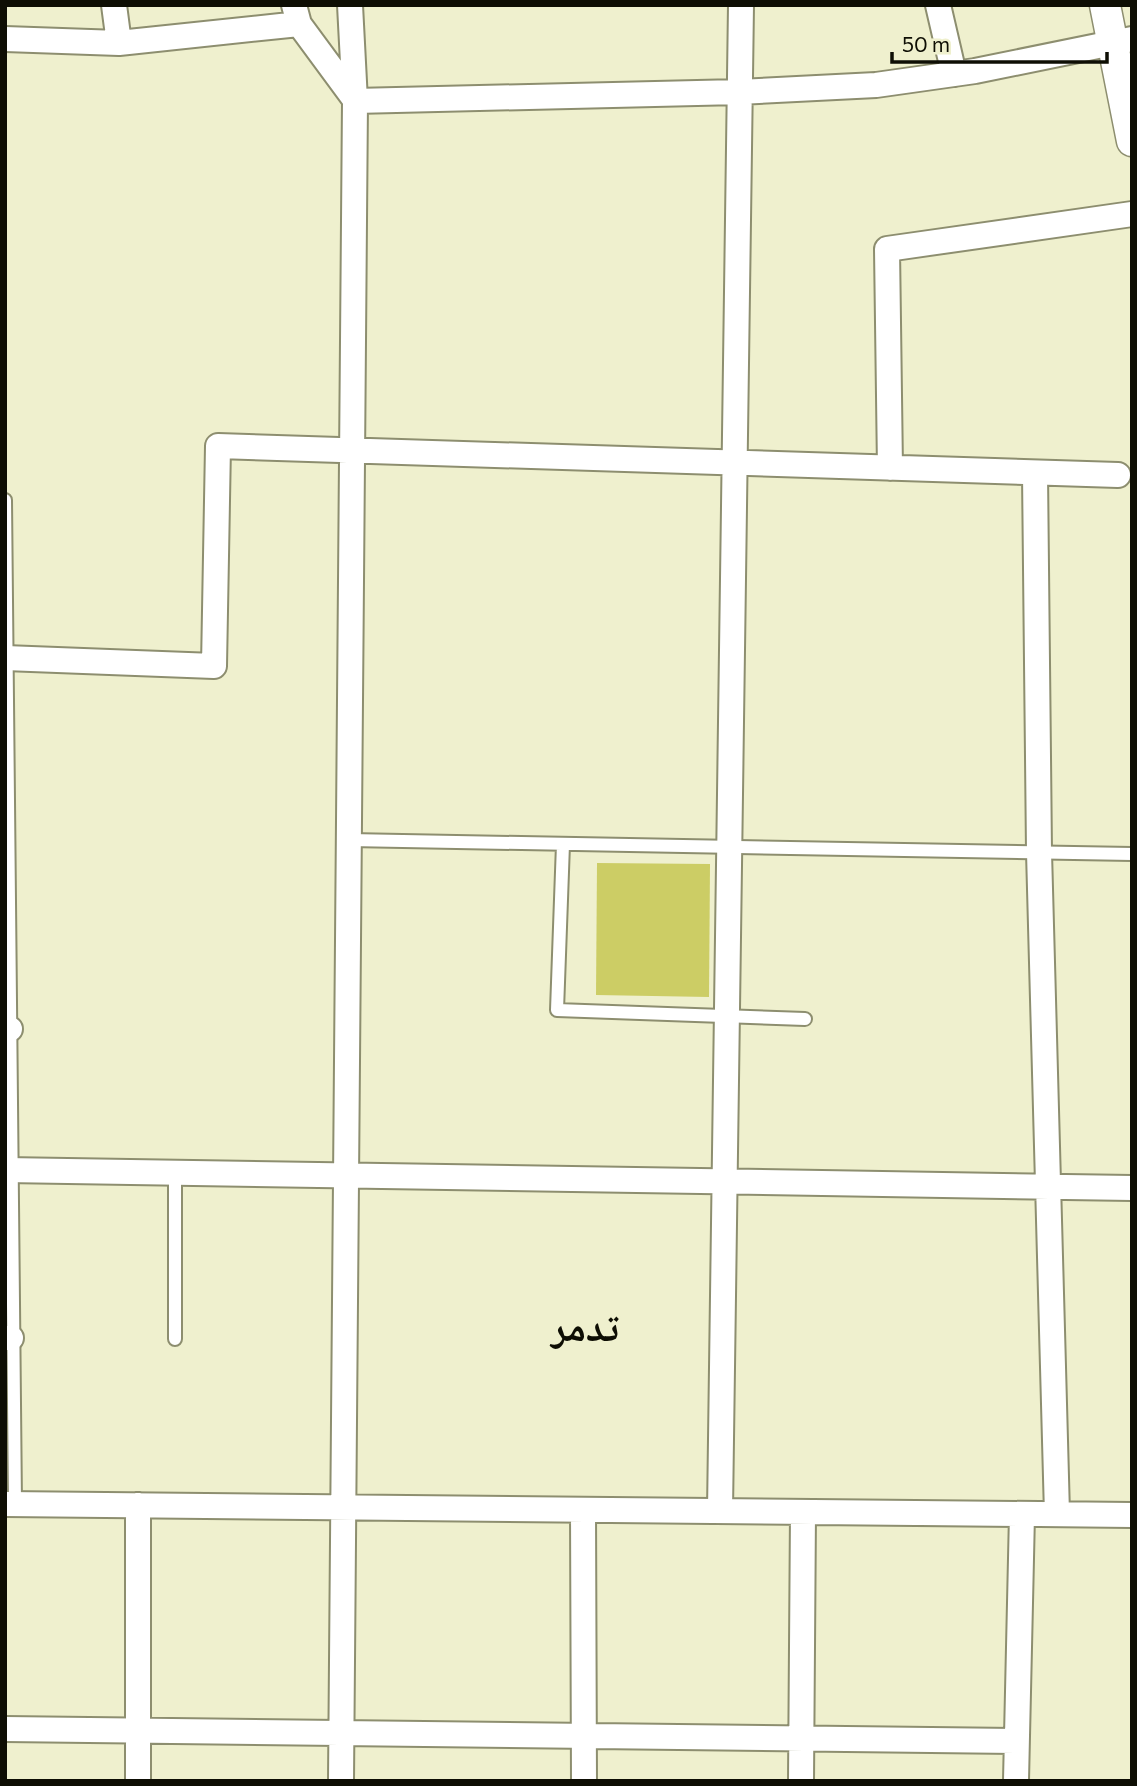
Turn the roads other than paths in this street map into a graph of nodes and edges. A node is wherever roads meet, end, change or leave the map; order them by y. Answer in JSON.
{"nodes":[{"id":1,"x":114,"y":5,"type":"edge"},
{"id":2,"x":350,"y":5,"type":"edge"},
{"id":3,"x":740,"y":5,"type":"edge"},
{"id":4,"x":938,"y":5,"type":"edge"},
{"id":5,"x":1105,"y":5,"type":"edge"},
{"id":6,"x":297,"y":14,"type":"edge"},
{"id":7,"x":5,"y":39,"type":"edge"},
{"id":8,"x":1122,"y":40,"type":"edge"},
{"id":9,"x":119,"y":43,"type":"junction"},
{"id":10,"x":954,"y":74,"type":"junction"},
{"id":11,"x":739,"y":92,"type":"junction"},
{"id":12,"x":355,"y":101,"type":"junction"},
{"id":13,"x":1132,"y":141,"type":"edge"},
{"id":14,"x":1132,"y":214,"type":"edge"},
{"id":15,"x":352,"y":450,"type":"junction"},
{"id":16,"x":735,"y":463,"type":"junction"},
{"id":17,"x":890,"y":468,"type":"junction"},
{"id":18,"x":1035,"y":472,"type":"junction"},
{"id":19,"x":1118,"y":475,"type":"dead end"},
{"id":20,"x":5,"y":500,"type":"edge"},
{"id":21,"x":5,"y":510,"type":"edge"},
{"id":22,"x":6,"y":658,"type":"edge"},
{"id":23,"x":349,"y":840,"type":"junction"},
{"id":24,"x":563,"y":844,"type":"junction"},
{"id":25,"x":729,"y":847,"type":"junction"},
{"id":26,"x":1039,"y":852,"type":"junction"},
{"id":27,"x":1132,"y":854,"type":"edge"},
{"id":28,"x":6,"y":856,"type":"edge"},
{"id":29,"x":727,"y":1016,"type":"junction"},
{"id":30,"x":805,"y":1019,"type":"dead end"},
{"id":31,"x":8,"y":1029,"type":"edge"},
{"id":32,"x":9,"y":1170,"type":"edge"},
{"id":33,"x":175,"y":1172,"type":"junction"},
{"id":34,"x":346,"y":1175,"type":"junction"},
{"id":35,"x":725,"y":1181,"type":"junction"},
{"id":36,"x":1046,"y":1186,"type":"junction"},
{"id":37,"x":1132,"y":1188,"type":"edge"},
{"id":38,"x":8,"y":1338,"type":"edge"},
{"id":39,"x":175,"y":1339,"type":"dead end"},
{"id":40,"x":10,"y":1504,"type":"edge"},
{"id":41,"x":138,"y":1505,"type":"junction"},
{"id":42,"x":344,"y":1507,"type":"junction"},
{"id":43,"x":583,"y":1510,"type":"junction"},
{"id":44,"x":720,"y":1511,"type":"junction"},
{"id":45,"x":803,"y":1512,"type":"junction"},
{"id":46,"x":1021,"y":1514,"type":"junction"},
{"id":47,"x":1057,"y":1514,"type":"junction"},
{"id":48,"x":1132,"y":1515,"type":"edge"},
{"id":49,"x":5,"y":1729,"type":"edge"},
{"id":50,"x":138,"y":1731,"type":"junction"},
{"id":51,"x":342,"y":1733,"type":"junction"},
{"id":52,"x":584,"y":1736,"type":"junction"},
{"id":53,"x":801,"y":1738,"type":"junction"},
{"id":54,"x":1015,"y":1741,"type":"junction"},
{"id":55,"x":138,"y":1781,"type":"edge"},
{"id":56,"x":341,"y":1781,"type":"edge"},
{"id":57,"x":584,"y":1781,"type":"edge"},
{"id":58,"x":801,"y":1781,"type":"edge"},
{"id":59,"x":1016,"y":1781,"type":"edge"}],
"edges":[{"from":1,"to":9,"type":"street"},
{"from":2,"to":12,"type":"street"},
{"from":3,"to":11,"type":"street"},
{"from":4,"to":10,"type":"street"},
{"from":5,"to":8,"type":"street"},
{"from":6,"to":9,"type":"street"},
{"from":6,"to":12,"type":"street"},
{"from":7,"to":9,"type":"street"},
{"from":8,"to":10,"type":"street"},
{"from":8,"to":13,"type":"street"},
{"from":10,"to":11,"type":"street"},
{"from":11,"to":12,"type":"street"},
{"from":11,"to":16,"type":"street"},
{"from":12,"to":15,"type":"street"},
{"from":14,"to":17,"type":"street"},
{"from":15,"to":16,"type":"street"},
{"from":15,"to":22,"type":"street"},
{"from":15,"to":23,"type":"street"},
{"from":16,"to":17,"type":"street"},
{"from":16,"to":25,"type":"street"},
{"from":17,"to":18,"type":"street"},
{"from":18,"to":19,"type":"street"},
{"from":18,"to":26,"type":"street"},
{"from":20,"to":21,"type":"lane"},
{"from":21,"to":22,"type":"lane"},
{"from":22,"to":28,"type":"lane"},
{"from":23,"to":24,"type":"lane"},
{"from":23,"to":34,"type":"street"},
{"from":24,"to":25,"type":"lane"},
{"from":24,"to":29,"type":"lane"},
{"from":25,"to":26,"type":"lane"},
{"from":25,"to":29,"type":"street"},
{"from":26,"to":27,"type":"lane"},
{"from":26,"to":36,"type":"street"},
{"from":28,"to":31,"type":"lane"},
{"from":29,"to":30,"type":"lane"},
{"from":29,"to":35,"type":"street"},
{"from":31,"to":32,"type":"lane"},
{"from":32,"to":33,"type":"street"},
{"from":32,"to":38,"type":"lane"},
{"from":33,"to":34,"type":"street"},
{"from":33,"to":39,"type":"lane"},
{"from":34,"to":35,"type":"street"},
{"from":34,"to":42,"type":"street"},
{"from":35,"to":36,"type":"street"},
{"from":35,"to":44,"type":"street"},
{"from":36,"to":37,"type":"street"},
{"from":36,"to":47,"type":"street"},
{"from":38,"to":40,"type":"lane"},
{"from":40,"to":41,"type":"street"},
{"from":41,"to":42,"type":"street"},
{"from":41,"to":50,"type":"street"},
{"from":42,"to":43,"type":"street"},
{"from":42,"to":51,"type":"street"},
{"from":43,"to":44,"type":"street"},
{"from":43,"to":52,"type":"street"},
{"from":44,"to":45,"type":"street"},
{"from":45,"to":46,"type":"street"},
{"from":45,"to":53,"type":"street"},
{"from":46,"to":47,"type":"street"},
{"from":46,"to":54,"type":"street"},
{"from":47,"to":48,"type":"street"},
{"from":49,"to":50,"type":"street"},
{"from":50,"to":51,"type":"street"},
{"from":50,"to":55,"type":"street"},
{"from":51,"to":52,"type":"street"},
{"from":51,"to":56,"type":"street"},
{"from":52,"to":53,"type":"street"},
{"from":52,"to":57,"type":"street"},
{"from":53,"to":54,"type":"street"},
{"from":53,"to":58,"type":"street"},
{"from":54,"to":59,"type":"street"}]}
